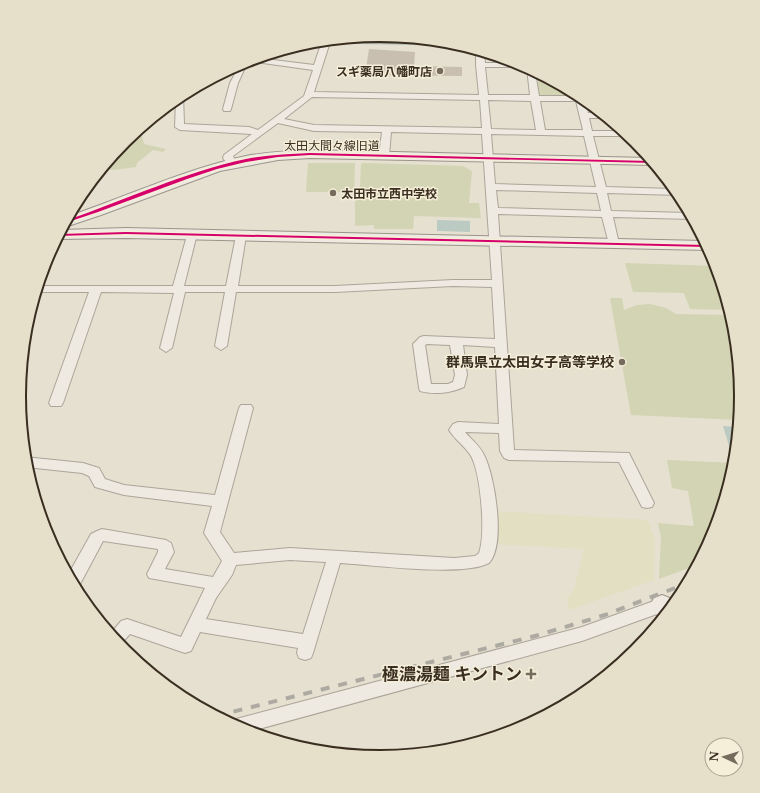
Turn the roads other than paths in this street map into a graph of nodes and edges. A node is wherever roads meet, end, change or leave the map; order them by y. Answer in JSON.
{"nodes":[{"id":1,"x":325,"y":47,"type":"edge"},
{"id":2,"x":480,"y":57,"type":"edge"},
{"id":3,"x":265,"y":62,"type":"edge"},
{"id":4,"x":480,"y":65,"type":"junction"},
{"id":5,"x":504,"y":65,"type":"edge"},
{"id":6,"x":318,"y":68,"type":"junction"},
{"id":7,"x":240,"y":71,"type":"edge"},
{"id":8,"x":531,"y":76,"type":"edge"},
{"id":9,"x":309,"y":94,"type":"junction"},
{"id":10,"x":484,"y":97,"type":"junction"},
{"id":11,"x":535,"y":98,"type":"junction"},
{"id":12,"x":572,"y":99,"type":"edge"},
{"id":13,"x":180,"y":104,"type":"edge"},
{"id":14,"x":583,"y":106,"type":"edge"},
{"id":15,"x":227,"y":109,"type":"dead end"},
{"id":16,"x":584,"y":116,"type":"junction"},
{"id":17,"x":596,"y":116,"type":"edge"},
{"id":18,"x":277,"y":120,"type":"junction"},
{"id":19,"x":387,"y":129,"type":"junction"},
{"id":20,"x":487,"y":131,"type":"junction"},
{"id":21,"x":541,"y":132,"type":"junction"},
{"id":22,"x":260,"y":133,"type":"junction"},
{"id":23,"x":588,"y":133,"type":"junction"},
{"id":24,"x":617,"y":134,"type":"edge"},
{"id":25,"x":384,"y":156,"type":"junction"},
{"id":26,"x":489,"y":158,"type":"junction"},
{"id":27,"x":594,"y":161,"type":"junction"},
{"id":28,"x":645,"y":162,"type":"edge"},
{"id":29,"x":231,"y":163,"type":"junction"},
{"id":30,"x":491,"y":187,"type":"junction"},
{"id":31,"x":601,"y":190,"type":"junction"},
{"id":32,"x":668,"y":192,"type":"edge"},
{"id":33,"x":492,"y":211,"type":"junction"},
{"id":34,"x":607,"y":214,"type":"junction"},
{"id":35,"x":684,"y":216,"type":"edge"},
{"id":36,"x":73,"y":219,"type":"edge"},
{"id":37,"x":192,"y":234,"type":"junction"},
{"id":38,"x":66,"y":235,"type":"edge"},
{"id":39,"x":241,"y":236,"type":"junction"},
{"id":40,"x":495,"y":241,"type":"junction"},
{"id":41,"x":614,"y":244,"type":"junction"},
{"id":42,"x":700,"y":246,"type":"edge"},
{"id":43,"x":497,"y":284,"type":"junction"},
{"id":44,"x":43,"y":290,"type":"edge"},
{"id":45,"x":96,"y":290,"type":"junction"},
{"id":46,"x":179,"y":290,"type":"junction"},
{"id":47,"x":232,"y":290,"type":"junction"},
{"id":48,"x":456,"y":342,"type":"junction"},
{"id":49,"x":501,"y":343,"type":"junction"},
{"id":50,"x":221,"y":346,"type":"dead end"},
{"id":51,"x":166,"y":348,"type":"dead end"},
{"id":52,"x":56,"y":403,"type":"dead end"},
{"id":53,"x":246,"y":408,"type":"dead end"},
{"id":54,"x":506,"y":429,"type":"junction"},
{"id":55,"x":32,"y":463,"type":"edge"},
{"id":56,"x":220,"y":501,"type":"junction"},
{"id":57,"x":647,"y":503,"type":"dead end"},
{"id":58,"x":230,"y":560,"type":"junction"},
{"id":59,"x":333,"y":564,"type":"dead end"},
{"id":60,"x":75,"y":577,"type":"edge"},
{"id":61,"x":217,"y":584,"type":"junction"},
{"id":62,"x":663,"y":610,"type":"edge"},
{"id":63,"x":195,"y":624,"type":"junction"},
{"id":64,"x":119,"y":635,"type":"edge"},
{"id":65,"x":246,"y":724,"type":"edge"}],
"edges":[{"from":1,"to":6,"type":"street"},
{"from":2,"to":4,"type":"street"},
{"from":3,"to":6,"type":"street"},
{"from":4,"to":5,"type":"street"},
{"from":4,"to":10,"type":"street"},
{"from":6,"to":9,"type":"street"},
{"from":7,"to":15,"type":"street"},
{"from":8,"to":11,"type":"street"},
{"from":9,"to":10,"type":"street"},
{"from":9,"to":18,"type":"street"},
{"from":10,"to":11,"type":"street"},
{"from":10,"to":20,"type":"street"},
{"from":11,"to":12,"type":"street"},
{"from":11,"to":21,"type":"street"},
{"from":13,"to":22,"type":"street"},
{"from":14,"to":16,"type":"street"},
{"from":16,"to":17,"type":"street"},
{"from":16,"to":23,"type":"street"},
{"from":18,"to":19,"type":"street"},
{"from":18,"to":22,"type":"street"},
{"from":19,"to":20,"type":"street"},
{"from":19,"to":25,"type":"street"},
{"from":20,"to":21,"type":"street"},
{"from":20,"to":26,"type":"street"},
{"from":21,"to":23,"type":"street"},
{"from":22,"to":29,"type":"street"},
{"from":23,"to":24,"type":"street"},
{"from":23,"to":27,"type":"street"},
{"from":25,"to":26,"type":"street","name":"太田大間々線旧道"},
{"from":25,"to":29,"type":"street","name":"太田大間々線旧道"},
{"from":26,"to":27,"type":"street","name":"太田大間々線旧道"},
{"from":26,"to":30,"type":"street"},
{"from":27,"to":28,"type":"street","name":"太田大間々線旧道"},
{"from":27,"to":31,"type":"street"},
{"from":29,"to":36,"type":"street","name":"太田大間々線旧道"},
{"from":30,"to":31,"type":"street"},
{"from":30,"to":33,"type":"street"},
{"from":31,"to":32,"type":"street"},
{"from":31,"to":34,"type":"street"},
{"from":33,"to":34,"type":"street"},
{"from":33,"to":40,"type":"street"},
{"from":34,"to":35,"type":"street"},
{"from":34,"to":41,"type":"street"},
{"from":37,"to":38,"type":"street"},
{"from":37,"to":39,"type":"street"},
{"from":37,"to":46,"type":"street"},
{"from":39,"to":40,"type":"street"},
{"from":39,"to":47,"type":"street"},
{"from":40,"to":41,"type":"street"},
{"from":40,"to":43,"type":"street"},
{"from":41,"to":42,"type":"street"},
{"from":43,"to":47,"type":"street"},
{"from":43,"to":49,"type":"street"},
{"from":44,"to":45,"type":"street"},
{"from":45,"to":46,"type":"street"},
{"from":45,"to":52,"type":"street"},
{"from":46,"to":47,"type":"street"},
{"from":46,"to":51,"type":"street"},
{"from":47,"to":50,"type":"street"},
{"from":48,"to":48,"type":"street"},
{"from":48,"to":49,"type":"street"},
{"from":49,"to":54,"type":"street"},
{"from":53,"to":56,"type":"street"},
{"from":54,"to":57,"type":"street"},
{"from":54,"to":58,"type":"street"},
{"from":55,"to":56,"type":"street"},
{"from":56,"to":58,"type":"street"},
{"from":58,"to":61,"type":"street"},
{"from":59,"to":63,"type":"street"},
{"from":60,"to":61,"type":"street"},
{"from":61,"to":63,"type":"street"},
{"from":62,"to":65,"type":"street"},
{"from":63,"to":64,"type":"street"}]}
